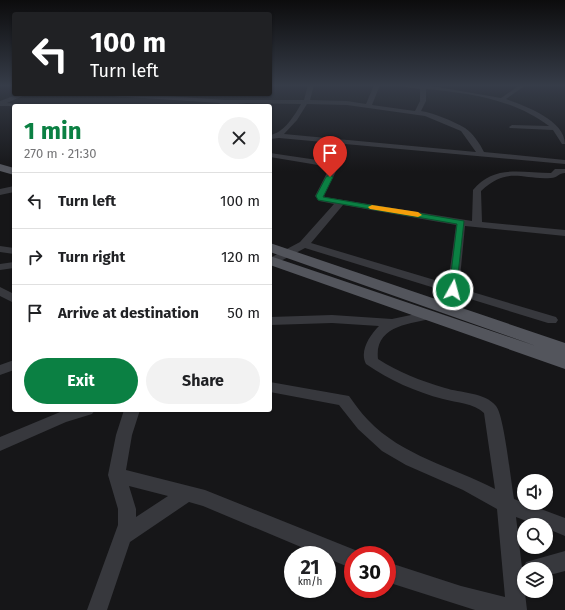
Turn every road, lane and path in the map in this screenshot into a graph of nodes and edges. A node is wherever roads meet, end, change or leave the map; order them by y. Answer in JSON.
{"nodes":[{"id":1,"x":299,"y":113,"type":"edge"},
{"id":2,"x":419,"y":113,"type":"edge"},
{"id":3,"x":535,"y":113,"type":"edge"},
{"id":4,"x":512,"y":127,"type":"dead end"},
{"id":5,"x":554,"y":128,"type":"junction"},
{"id":6,"x":279,"y":136,"type":"junction"},
{"id":7,"x":272,"y":137,"type":"edge"},
{"id":8,"x":565,"y":142,"type":"edge"},
{"id":9,"x":272,"y":155,"type":"edge"},
{"id":10,"x":482,"y":155,"type":"junction"},
{"id":11,"x":0,"y":159,"type":"edge"},
{"id":12,"x":12,"y":162,"type":"edge"},
{"id":13,"x":565,"y":162,"type":"edge"},
{"id":14,"x":0,"y":167,"type":"edge"},
{"id":15,"x":12,"y":171,"type":"edge"},
{"id":16,"x":565,"y":171,"type":"edge"},
{"id":17,"x":12,"y":190,"type":"edge"},
{"id":18,"x":0,"y":192,"type":"edge"},
{"id":19,"x":341,"y":202,"type":"junction"},
{"id":20,"x":461,"y":223,"type":"junction"},
{"id":21,"x":478,"y":224,"type":"junction"},
{"id":22,"x":565,"y":233,"type":"edge"},
{"id":23,"x":304,"y":244,"type":"junction"},
{"id":24,"x":0,"y":249,"type":"edge"},
{"id":25,"x":12,"y":251,"type":"edge"},
{"id":26,"x":289,"y":253,"type":"junction"},
{"id":27,"x":272,"y":256,"type":"edge"},
{"id":28,"x":272,"y":256,"type":"edge"},
{"id":29,"x":12,"y":265,"type":"edge"},
{"id":30,"x":0,"y":267,"type":"edge"},
{"id":31,"x":453,"y":290,"type":"junction"},
{"id":32,"x":0,"y":291,"type":"edge"},
{"id":33,"x":12,"y":298,"type":"edge"},
{"id":34,"x":430,"y":315,"type":"junction"},
{"id":35,"x":552,"y":320,"type":"dead end"},
{"id":36,"x":272,"y":321,"type":"edge"},
{"id":37,"x":392,"y":323,"type":"junction"},
{"id":38,"x":565,"y":349,"type":"edge"},
{"id":39,"x":565,"y":362,"type":"edge"},
{"id":40,"x":12,"y":366,"type":"edge"},
{"id":41,"x":0,"y":370,"type":"edge"},
{"id":42,"x":272,"y":387,"type":"edge"},
{"id":43,"x":80,"y":412,"type":"edge"},
{"id":44,"x":131,"y":412,"type":"edge"},
{"id":45,"x":0,"y":444,"type":"edge"},
{"id":46,"x":117,"y":475,"type":"junction"},
{"id":47,"x":186,"y":494,"type":"junction"},
{"id":48,"x":506,"y":504,"type":"junction"},
{"id":49,"x":565,"y":527,"type":"edge"},
{"id":50,"x":125,"y":535,"type":"junction"},
{"id":51,"x":344,"y":555,"type":"edge"},
{"id":52,"x":517,"y":562,"type":"edge"},
{"id":53,"x":565,"y":562,"type":"edge"},
{"id":54,"x":553,"y":565,"type":"edge"},
{"id":55,"x":396,"y":575,"type":"edge"},
{"id":56,"x":517,"y":597,"type":"edge"},
{"id":57,"x":97,"y":610,"type":"edge"},
{"id":58,"x":516,"y":610,"type":"edge"}],
"edges":[{"from":1,"to":6,"type":"street"},
{"from":2,"to":10,"type":"street"},
{"from":3,"to":5,"type":"street"},
{"from":4,"to":5,"type":"street"},
{"from":5,"to":8,"type":"street"},
{"from":6,"to":7,"type":"street"},
{"from":6,"to":10,"type":"street"},
{"from":9,"to":19,"type":"street"},
{"from":10,"to":13,"type":"street"},
{"from":11,"to":12,"type":"main road"},
{"from":14,"to":15,"type":"main road"},
{"from":16,"to":21,"type":"street"},
{"from":17,"to":18,"type":"street"},
{"from":19,"to":20,"type":"street"},
{"from":19,"to":23,"type":"street"},
{"from":20,"to":21,"type":"street"},
{"from":20,"to":31,"type":"street"},
{"from":21,"to":22,"type":"street"},
{"from":23,"to":26,"type":"street"},
{"from":23,"to":31,"type":"street"},
{"from":24,"to":25,"type":"street"},
{"from":26,"to":27,"type":"main road"},
{"from":26,"to":38,"type":"main road"},
{"from":28,"to":34,"type":"main road"},
{"from":29,"to":30,"type":"street"},
{"from":31,"to":35,"type":"street"},
{"from":32,"to":33,"type":"street"},
{"from":34,"to":37,"type":"street"},
{"from":34,"to":39,"type":"main road"},
{"from":36,"to":37,"type":"street"},
{"from":37,"to":48,"type":"street"},
{"from":40,"to":41,"type":"street"},
{"from":42,"to":48,"type":"street"},
{"from":43,"to":45,"type":"street"},
{"from":44,"to":46,"type":"street"},
{"from":46,"to":47,"type":"street"},
{"from":46,"to":50,"type":"street"},
{"from":47,"to":50,"type":"street"},
{"from":47,"to":51,"type":"street"},
{"from":48,"to":49,"type":"street"},
{"from":48,"to":52,"type":"street"},
{"from":50,"to":57,"type":"street"},
{"from":53,"to":54,"type":"street"},
{"from":55,"to":58,"type":"street"},
{"from":56,"to":58,"type":"street"}]}
